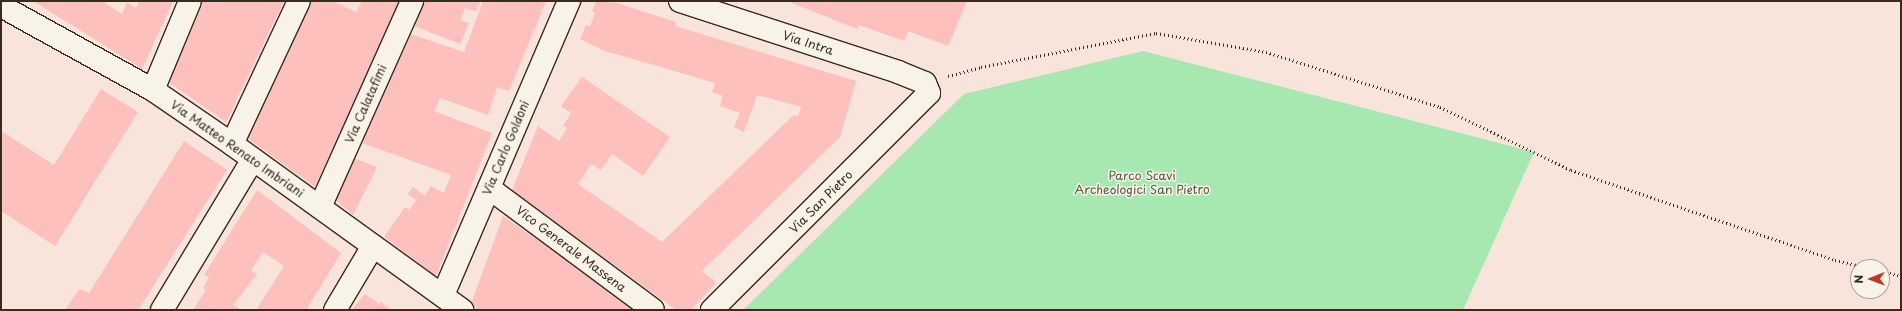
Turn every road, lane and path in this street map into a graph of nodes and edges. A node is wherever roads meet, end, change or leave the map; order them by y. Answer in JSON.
{"nodes":[{"id":1,"x":190,"y":1,"type":"edge"},
{"id":2,"x":299,"y":1,"type":"edge"},
{"id":3,"x":412,"y":1,"type":"edge"},
{"id":4,"x":569,"y":1,"type":"edge"},
{"id":5,"x":680,"y":1,"type":"edge"},
{"id":6,"x":1,"y":6,"type":"edge"},
{"id":7,"x":927,"y":88,"type":"junction"},
{"id":8,"x":153,"y":90,"type":"junction"},
{"id":9,"x":232,"y":144,"type":"junction"},
{"id":10,"x":253,"y":159,"type":"junction"},
{"id":11,"x":489,"y":188,"type":"junction"},
{"id":12,"x":320,"y":207,"type":"junction"},
{"id":13,"x":374,"y":246,"type":"junction"},
{"id":14,"x":1850,"y":264,"type":"edge"},
{"id":15,"x":1890,"y":273,"type":"edge"},
{"id":16,"x":1901,"y":276,"type":"edge"},
{"id":17,"x":443,"y":295,"type":"junction"},
{"id":18,"x":162,"y":310,"type":"edge"},
{"id":19,"x":335,"y":310,"type":"edge"},
{"id":20,"x":462,"y":310,"type":"edge"},
{"id":21,"x":653,"y":310,"type":"edge"},
{"id":22,"x":712,"y":310,"type":"edge"}],
"edges":[{"from":1,"to":8,"type":"street"},
{"from":2,"to":9,"type":"street"},
{"from":3,"to":12,"type":"street","name":"Via Calatafimi"},
{"from":4,"to":11,"type":"street","name":"Via Carlo Goldoni"},
{"from":5,"to":7,"type":"street","name":"Via Intra"},
{"from":6,"to":8,"type":"street","name":"Via Matteo Renato Imbriani"},
{"from":7,"to":14,"type":"path"},
{"from":7,"to":22,"type":"street","name":"Via San Pietro"},
{"from":8,"to":9,"type":"street","name":"Via Matteo Renato Imbriani"},
{"from":9,"to":10,"type":"street","name":"Via Matteo Renato Imbriani"},
{"from":10,"to":12,"type":"street","name":"Via Matteo Renato Imbriani"},
{"from":10,"to":18,"type":"street"},
{"from":11,"to":17,"type":"street","name":"Via Carlo Goldoni"},
{"from":11,"to":21,"type":"street","name":"Vico Generale Massena"},
{"from":12,"to":13,"type":"street","name":"Via Matteo Renato Imbriani"},
{"from":13,"to":17,"type":"street","name":"Via Matteo Renato Imbriani"},
{"from":13,"to":19,"type":"street"},
{"from":15,"to":16,"type":"path"},
{"from":17,"to":20,"type":"street","name":"Via Matteo Renato Imbriani"}]}
